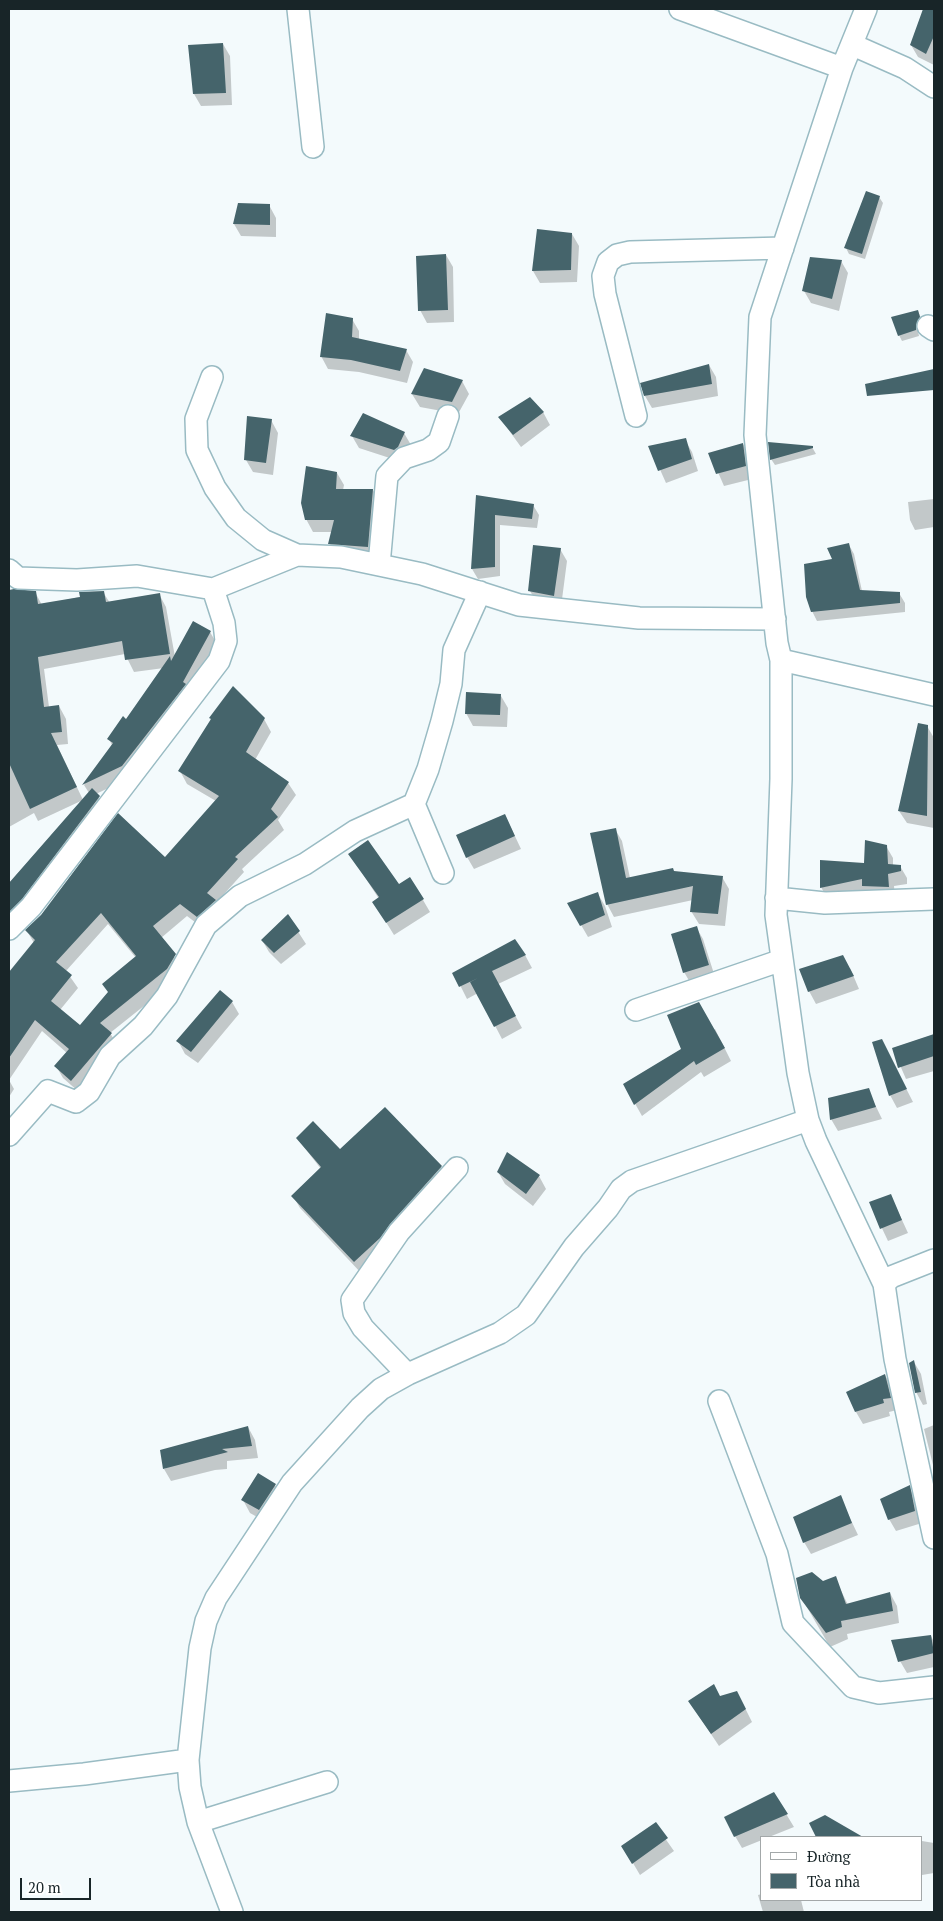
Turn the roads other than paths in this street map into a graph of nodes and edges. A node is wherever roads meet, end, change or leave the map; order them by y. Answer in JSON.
{"nodes":[{"id":1,"x":298,"y":9,"type":"edge"},
{"id":2,"x":680,"y":9,"type":"edge"},
{"id":3,"x":866,"y":9,"type":"edge"},
{"id":4,"x":853,"y":45,"type":"junction"},
{"id":5,"x":842,"y":68,"type":"junction"},
{"id":6,"x":934,"y":86,"type":"edge"},
{"id":7,"x":313,"y":147,"type":"dead end"},
{"id":8,"x":783,"y":248,"type":"junction"},
{"id":9,"x":212,"y":377,"type":"dead end"},
{"id":10,"x":448,"y":416,"type":"dead end"},
{"id":11,"x":636,"y":416,"type":"dead end"},
{"id":12,"x":297,"y":554,"type":"junction"},
{"id":13,"x":379,"y":565,"type":"junction"},
{"id":14,"x":12,"y":575,"type":"edge"},
{"id":15,"x":213,"y":589,"type":"junction"},
{"id":16,"x":480,"y":592,"type":"junction"},
{"id":17,"x":775,"y":619,"type":"junction"},
{"id":18,"x":781,"y":660,"type":"junction"},
{"id":19,"x":934,"y":695,"type":"edge"},
{"id":20,"x":414,"y":804,"type":"junction"},
{"id":21,"x":443,"y":873,"type":"dead end"},
{"id":22,"x":776,"y":898,"type":"junction"},
{"id":23,"x":934,"y":899,"type":"edge"},
{"id":24,"x":9,"y":929,"type":"edge"},
{"id":25,"x":782,"y":960,"type":"junction"},
{"id":26,"x":636,"y":1010,"type":"dead end"},
{"id":27,"x":808,"y":1120,"type":"junction"},
{"id":28,"x":9,"y":1135,"type":"edge"},
{"id":29,"x":457,"y":1168,"type":"dead end"},
{"id":30,"x":934,"y":1260,"type":"edge"},
{"id":31,"x":884,"y":1284,"type":"junction"},
{"id":32,"x":407,"y":1374,"type":"junction"},
{"id":33,"x":719,"y":1401,"type":"dead end"},
{"id":34,"x":934,"y":1538,"type":"edge"},
{"id":35,"x":934,"y":1687,"type":"edge"},
{"id":36,"x":188,"y":1760,"type":"junction"},
{"id":37,"x":9,"y":1781,"type":"edge"},
{"id":38,"x":327,"y":1782,"type":"dead end"},
{"id":39,"x":198,"y":1822,"type":"junction"},
{"id":40,"x":232,"y":1912,"type":"edge"}],
"edges":[{"from":1,"to":7,"type":"street"},
{"from":2,"to":5,"type":"street"},
{"from":3,"to":4,"type":"street"},
{"from":4,"to":5,"type":"street"},
{"from":4,"to":6,"type":"street"},
{"from":5,"to":8,"type":"street"},
{"from":8,"to":11,"type":"street"},
{"from":8,"to":17,"type":"street"},
{"from":9,"to":12,"type":"street"},
{"from":10,"to":13,"type":"street"},
{"from":12,"to":13,"type":"street"},
{"from":12,"to":15,"type":"street"},
{"from":13,"to":16,"type":"street"},
{"from":14,"to":15,"type":"street"},
{"from":15,"to":24,"type":"street"},
{"from":16,"to":17,"type":"street"},
{"from":16,"to":20,"type":"street"},
{"from":17,"to":18,"type":"street"},
{"from":18,"to":19,"type":"street"},
{"from":18,"to":22,"type":"street"},
{"from":20,"to":21,"type":"street"},
{"from":20,"to":28,"type":"street"},
{"from":22,"to":23,"type":"street"},
{"from":22,"to":25,"type":"street"},
{"from":25,"to":26,"type":"street"},
{"from":25,"to":27,"type":"street"},
{"from":27,"to":31,"type":"street"},
{"from":27,"to":32,"type":"street"},
{"from":29,"to":32,"type":"street"},
{"from":30,"to":31,"type":"street"},
{"from":31,"to":34,"type":"street"},
{"from":32,"to":36,"type":"street"},
{"from":33,"to":35,"type":"street"},
{"from":36,"to":37,"type":"street"},
{"from":36,"to":39,"type":"street"},
{"from":38,"to":39,"type":"street"},
{"from":39,"to":40,"type":"street"}]}
